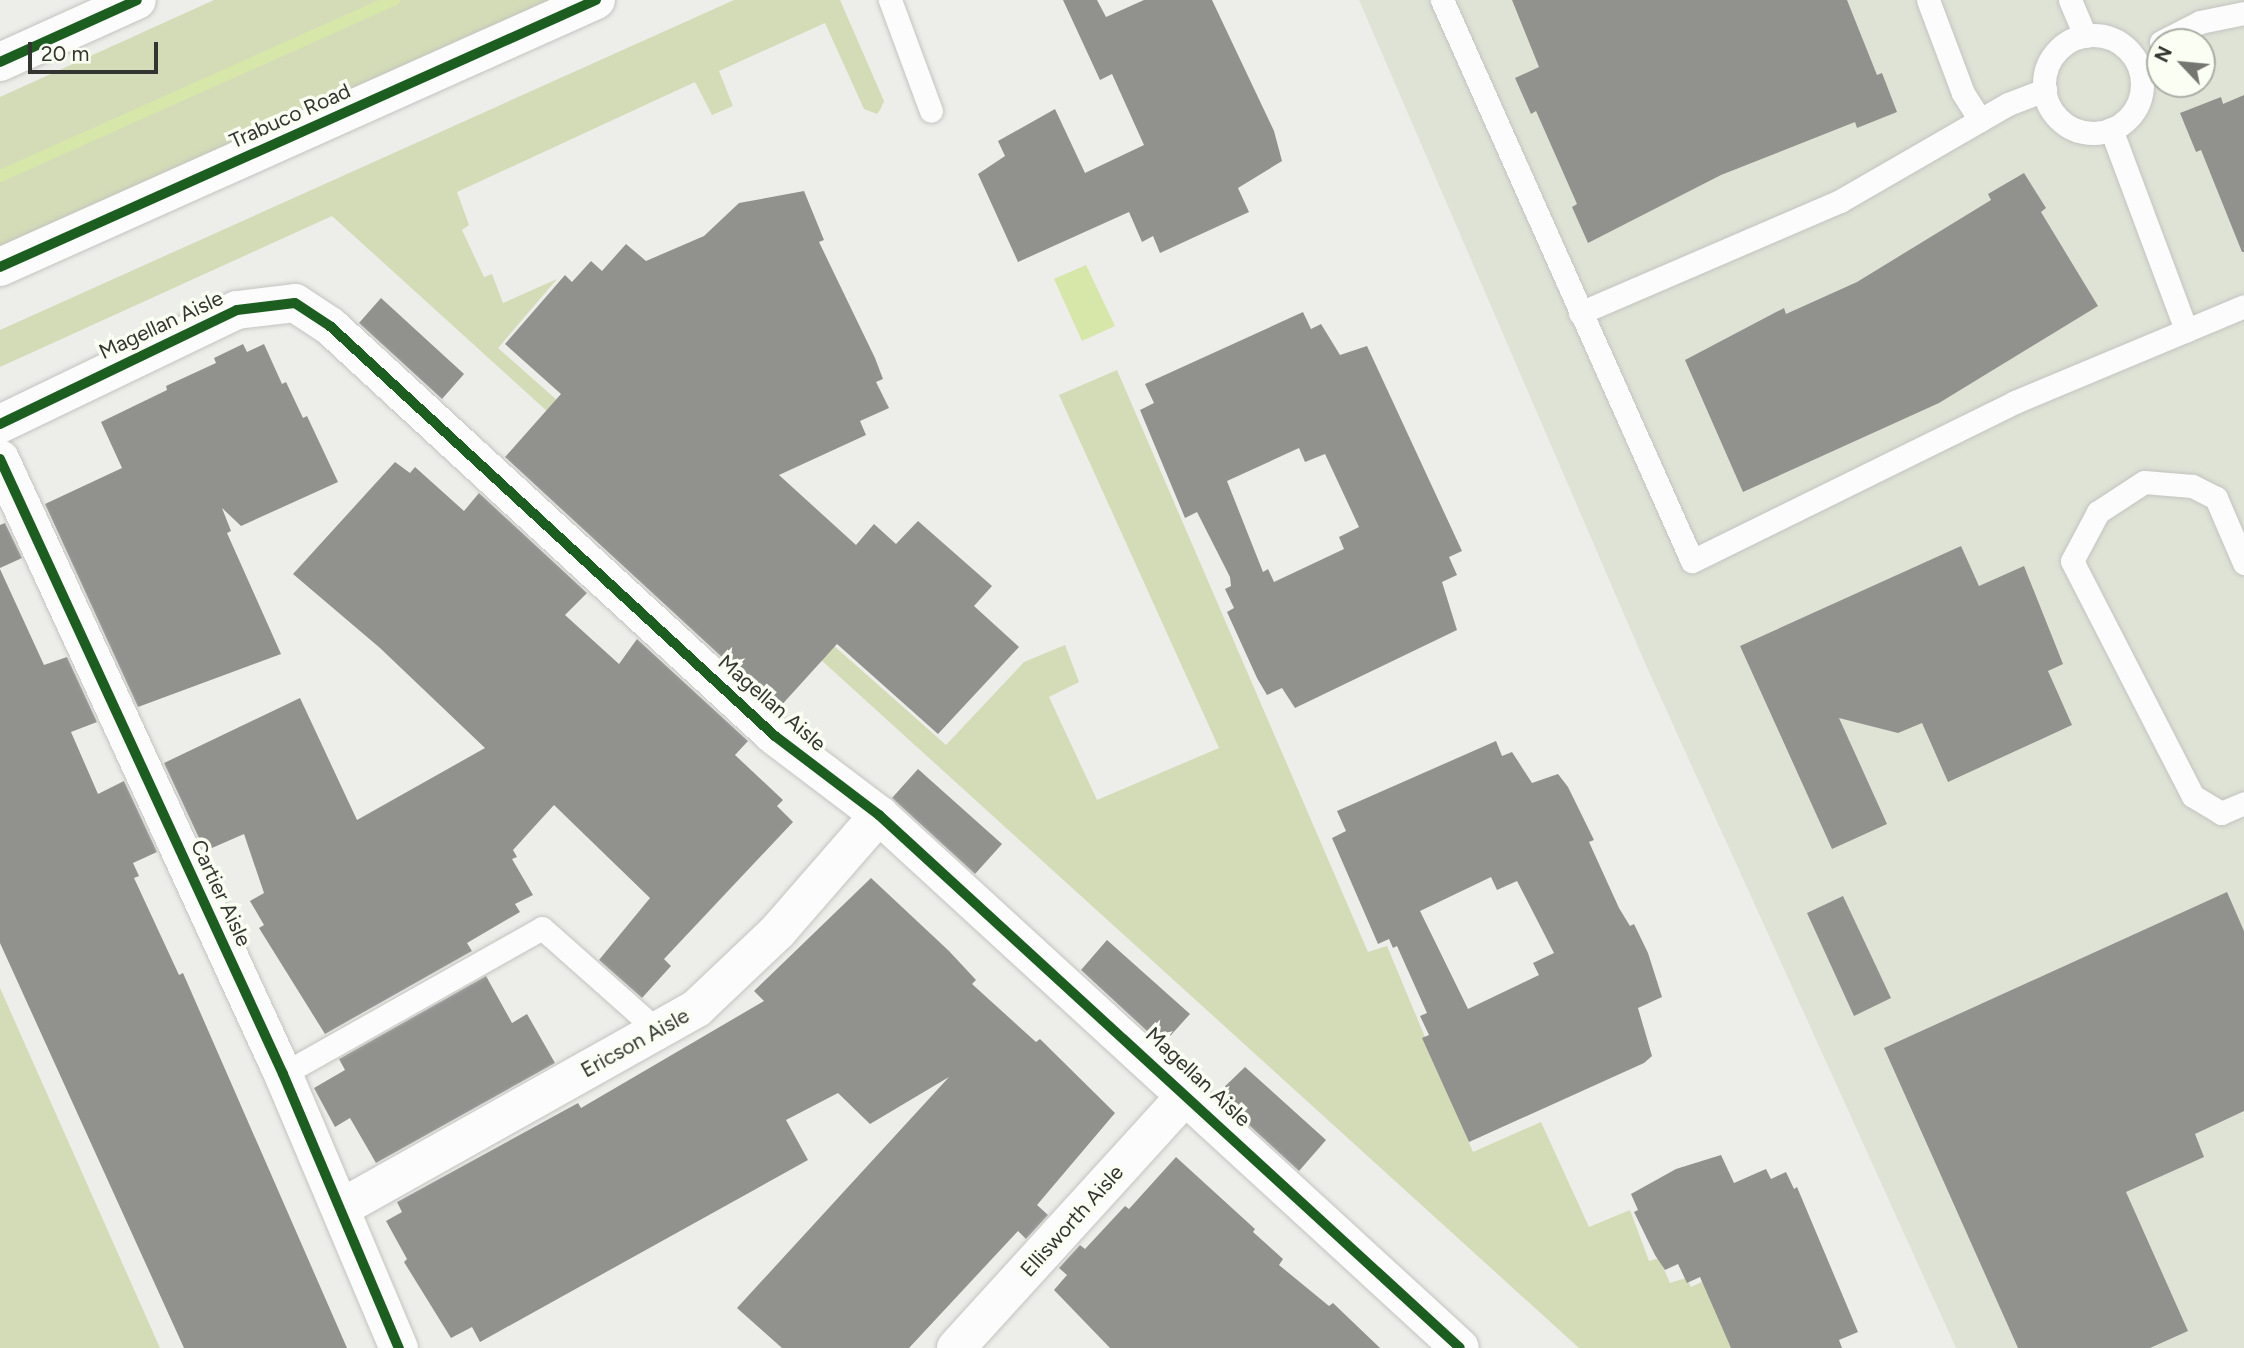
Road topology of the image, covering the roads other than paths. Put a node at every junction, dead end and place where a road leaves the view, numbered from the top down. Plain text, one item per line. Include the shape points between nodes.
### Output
1 (137, 0) edge
2 (596, 0) edge
3 (890, 0) edge
4 (1442, 0) edge
5 (1928, 0) edge
6 (2070, 0) edge
7 (2227, 10) edge
8 (2188, 28) edge
9 (2085, 36) junction
10 (2146, 49) edge
11 (2133, 56) junction
12 (0, 62) edge
13 (2045, 90) junction
14 (931, 111) dead end
15 (1980, 120) junction
16 (2111, 129) junction
17 (0, 267) edge
18 (2244, 306) edge
19 (1580, 313) junction
20 (2186, 330) junction
21 (0, 424) edge
22 (0, 459) edge
23 (2244, 564) edge
24 (2244, 803) edge
25 (879, 815) junction
26 (657, 1030) junction
27 (283, 1074) junction
28 (1188, 1093) junction
29 (341, 1208) junction
30 (399, 1348) edge
31 (956, 1348) edge
32 (1461, 1348) edge

1 - 12 street
2 - 17 street, Trabuco Road
3 - 14 lane
4 - 19 lane
5 - 15 lane via 1963,93
6 - 9 lane
7 - 8 lane
9 - 11 lane via 2109,38
9 - 13 lane via 2055,55
10 - 11 lane
11 - 16 lane via 2141,73 2141,97 2129,118
13 - 15 lane
13 - 16 lane via 2053,113 2072,129 2096,133
15 - 19 lane via 1840,201
16 - 20 lane
18 - 20 lane
19 - 20 lane via 1692,561 2015,402
21 - 25 street, Magellan Aisle via 237,310 295,303 330,326 775,736
22 - 27 street, Cartier Aisle
23 - 24 lane via 2216,498 2192,486 2144,482 2098,512 2072,561 2193,796 2221,813
25 - 26 street, Ericson Aisle via 768,940 697,1008
25 - 28 street, Magellan Aisle
26 - 27 lane via 542,928
26 - 29 street, Ericson Aisle
27 - 29 street, Cartier Aisle
28 - 31 street, Ellisworth Aisle
28 - 32 street, Magellan Aisle
29 - 30 street, Cartier Aisle

